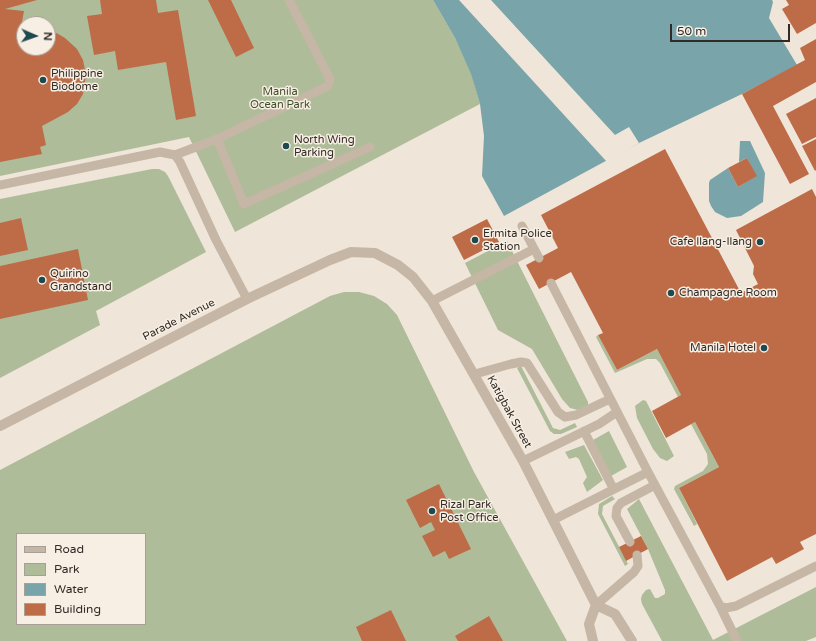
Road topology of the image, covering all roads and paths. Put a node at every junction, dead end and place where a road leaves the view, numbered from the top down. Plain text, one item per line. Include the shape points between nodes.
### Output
1 (289, 0) edge
2 (217, 140) junction
3 (370, 147) dead end
4 (175, 155) junction
5 (0, 185) edge
6 (522, 226) dead end
7 (534, 248) junction
8 (374, 252) joint
9 (539, 258) dead end
10 (551, 282) dead end
11 (247, 299) junction
12 (432, 301) junction
13 (475, 374) junction
14 (610, 399) junction
15 (617, 412) junction
16 (0, 426) edge
17 (584, 431) junction
18 (523, 461) junction
19 (648, 472) junction
20 (655, 485) junction
21 (613, 488) junction
22 (553, 520) junction
23 (630, 542) dead end
24 (637, 555) dead end
25 (816, 566) edge
26 (596, 605) junction
27 (720, 606) junction
28 (593, 641) edge
29 (632, 641) edge
30 (737, 641) edge

1 - 2 lane via 330,79 330,84
2 - 3 lane via 242,203 246,204
2 - 4 lane
4 - 5 lane via 160,152
4 - 11 lane
6 - 7 lane
7 - 9 lane
7 - 12 lane
8 - 11 street, Parade Avenue via 351,252
8 - 12 street, Katigbak Street via 398,265 413,277
10 - 14 lane
11 - 16 street, Parade Avenue
12 - 13 street, Katigbak Street
13 - 14 lane via 511,364 527,363 558,412 565,417 576,415
13 - 18 street, Katigbak Street
14 - 15 lane
15 - 17 lane
15 - 19 lane
17 - 18 lane
17 - 21 lane
18 - 22 street, Katigbak Street
19 - 20 lane
19 - 21 lane
20 - 23 lane via 621,503 617,508 616,516
20 - 27 lane
21 - 22 lane
22 - 26 street, Katigbak Street
24 - 26 lane via 638,566 634,572
25 - 27 lane via 736,606
26 - 28 street via 589,624
26 - 29 street via 615,614
27 - 30 lane

